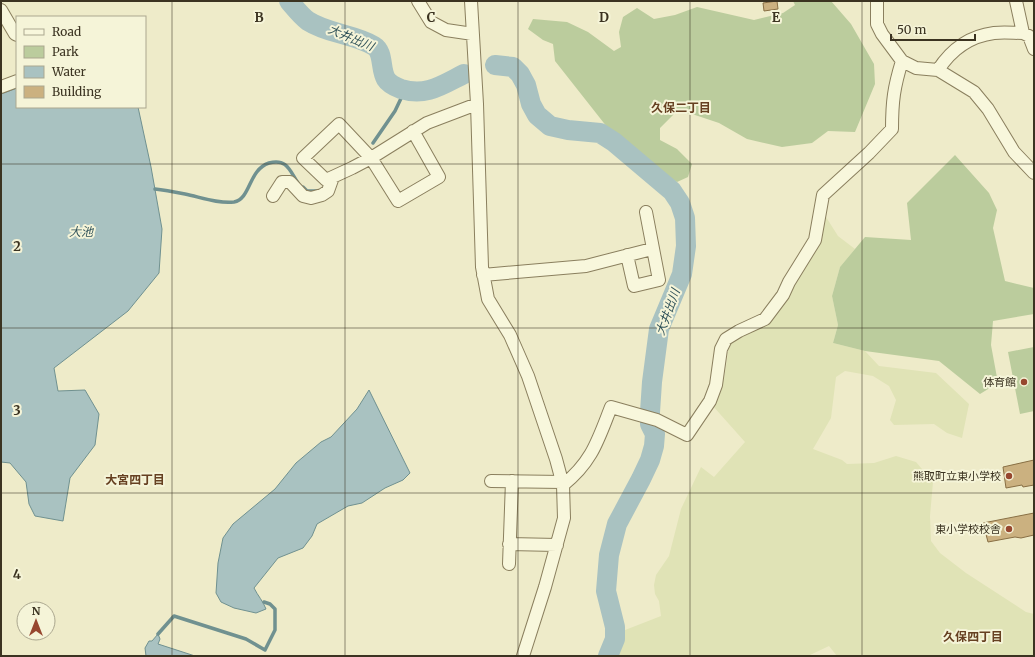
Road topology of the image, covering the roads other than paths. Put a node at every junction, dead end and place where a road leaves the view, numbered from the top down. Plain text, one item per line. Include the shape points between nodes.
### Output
1 (418, 1) edge
2 (471, 1) edge
3 (877, 1) edge
4 (1016, 1) edge
5 (1, 10) edge
6 (16, 34) edge
7 (473, 34) junction
8 (1029, 35) edge
9 (1034, 49) edge
10 (902, 60) junction
11 (938, 70) junction
12 (16, 81) edge
13 (1, 87) edge
14 (477, 104) junction
15 (413, 131) junction
16 (371, 158) junction
17 (1034, 173) edge
18 (332, 177) junction
19 (273, 196) dead end
20 (646, 212) dead end
21 (652, 249) junction
22 (627, 255) junction
23 (483, 275) junction
24 (491, 481) dead end
25 (512, 481) junction
26 (563, 483) junction
27 (509, 544) junction
28 (557, 545) junction
29 (509, 564) dead end
30 (523, 656) edge

1 - 7 street via 431,22 446,30
2 - 7 street
3 - 10 street via 877,24
4 - 8 street
5 - 6 street
7 - 14 street
8 - 9 street
8 - 11 street via 994,33 967,42 956,48
10 - 11 street via 916,68
10 - 26 street via 892,104 892,129 823,195 815,240 783,295 765,319 726,339 721,349 716,385 710,401 687,435 657,420 611,407 597,443 586,462 576,475
11 - 17 street via 974,92 988,109 1014,152
12 - 13 street
14 - 15 street
14 - 23 street
15 - 16 street
15 - 16 street via 439,177 398,201
16 - 18 street
16 - 18 street via 339,124 303,158 326,180
18 - 19 street via 328,191 322,195 311,198 303,196 290,182 282,182
20 - 21 street
21 - 22 street
21 - 22 street via 659,280 634,286
22 - 23 street via 586,266
23 - 26 street via 488,299 510,334 528,376
24 - 25 street
25 - 26 street
25 - 27 street
26 - 28 street via 564,518
27 - 28 street
27 - 29 street
28 - 30 street

